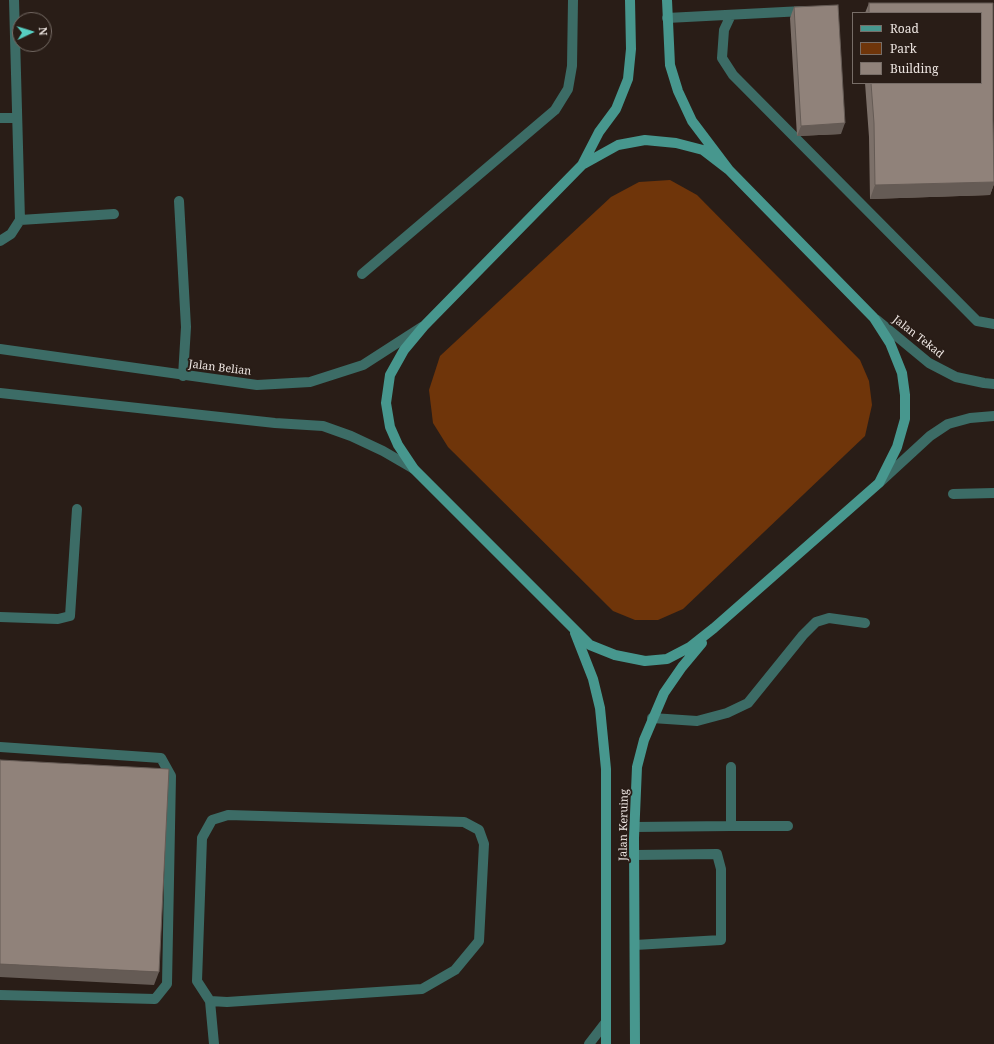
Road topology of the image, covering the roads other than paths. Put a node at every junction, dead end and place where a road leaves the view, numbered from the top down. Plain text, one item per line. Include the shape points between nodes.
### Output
1 (14, 0) edge
2 (573, 0) edge
3 (630, 0) edge
4 (667, 0) edge
5 (803, 11) edge
6 (731, 15) junction
7 (667, 18) junction
8 (0, 118) edge
9 (17, 118) junction
10 (582, 165) junction
11 (729, 170) junction
12 (179, 201) dead end
13 (114, 214) dead end
14 (20, 220) junction
15 (0, 241) edge
16 (362, 274) dead end
17 (874, 318) junction
18 (994, 324) edge
19 (424, 326) junction
20 (0, 349) edge
21 (183, 376) junction
22 (994, 384) edge
23 (0, 393) edge
24 (994, 416) edge
25 (414, 469) junction
26 (879, 483) junction
27 (994, 493) edge
28 (953, 494) dead end
29 (77, 509) dead end
30 (0, 617) edge
31 (865, 623) dead end
32 (573, 627) junction
33 (714, 628) junction
34 (652, 718) junction
35 (0, 747) edge
36 (731, 767) dead end
37 (731, 826) junction
38 (788, 826) dead end
39 (635, 827) junction
40 (635, 855) junction
41 (635, 945) junction
42 (0, 995) edge
43 (210, 1001) junction
44 (606, 1022) junction
45 (214, 1044) edge
46 (589, 1044) edge
47 (606, 1044) edge
48 (636, 1044) edge

1 - 9 street
2 - 16 street via 572,66 568,89 555,110
3 - 10 main road via 631,49 628,79 616,109 599,132
4 - 7 main road
5 - 6 street
6 - 7 street
6 - 18 street via 724,30 722,58 733,75 977,321
7 - 11 main road via 670,65 678,91 692,121
8 - 9 street
9 - 14 street
10 - 11 main road via 618,145 645,140 676,143 703,150
10 - 19 main road
11 - 17 main road
12 - 21 street via 186,327
13 - 14 street
14 - 15 street via 11,234
17 - 22 street, Jalan Tekad via 918,354 956,378
17 - 26 main road via 890,343 902,373 905,394 905,419 897,447
19 - 21 street, Jalan Belian via 363,365 310,382 257,385
19 - 25 main road via 404,350 390,375 386,403 390,427
20 - 21 street, Jalan Belian
23 - 25 street via 323,426 383,451
24 - 26 street via 970,418 948,424 930,436
25 - 32 main road
26 - 33 main road
27 - 28 street
29 - 30 street via 70,616 58,619
31 - 34 street via 830,618 816,622 748,703 727,713 696,721
32 - 33 main road via 590,645 615,655 644,661 667,659 690,647
32 - 44 main road, Jalan Keruing via 593,679 604,738 607,826
33 - 34 main road, Jalan Keruing via 664,693
34 - 39 main road, Jalan Keruing via 638,767
35 - 42 street via 161,758 171,776 167,984 155,999
36 - 37 street
37 - 38 street
37 - 39 street
39 - 40 main road, Jalan Keruing
40 - 41 main road, Jalan Keruing
40 - 41 street via 717,854 721,869 720,940
41 - 48 main road, Jalan Keruing
43 - 43 street via 422,989 455,970 479,941 484,844 479,830 464,822 228,815 212,820 202,838 197,981
43 - 45 street
44 - 46 street
44 - 47 main road, Jalan Keruing

